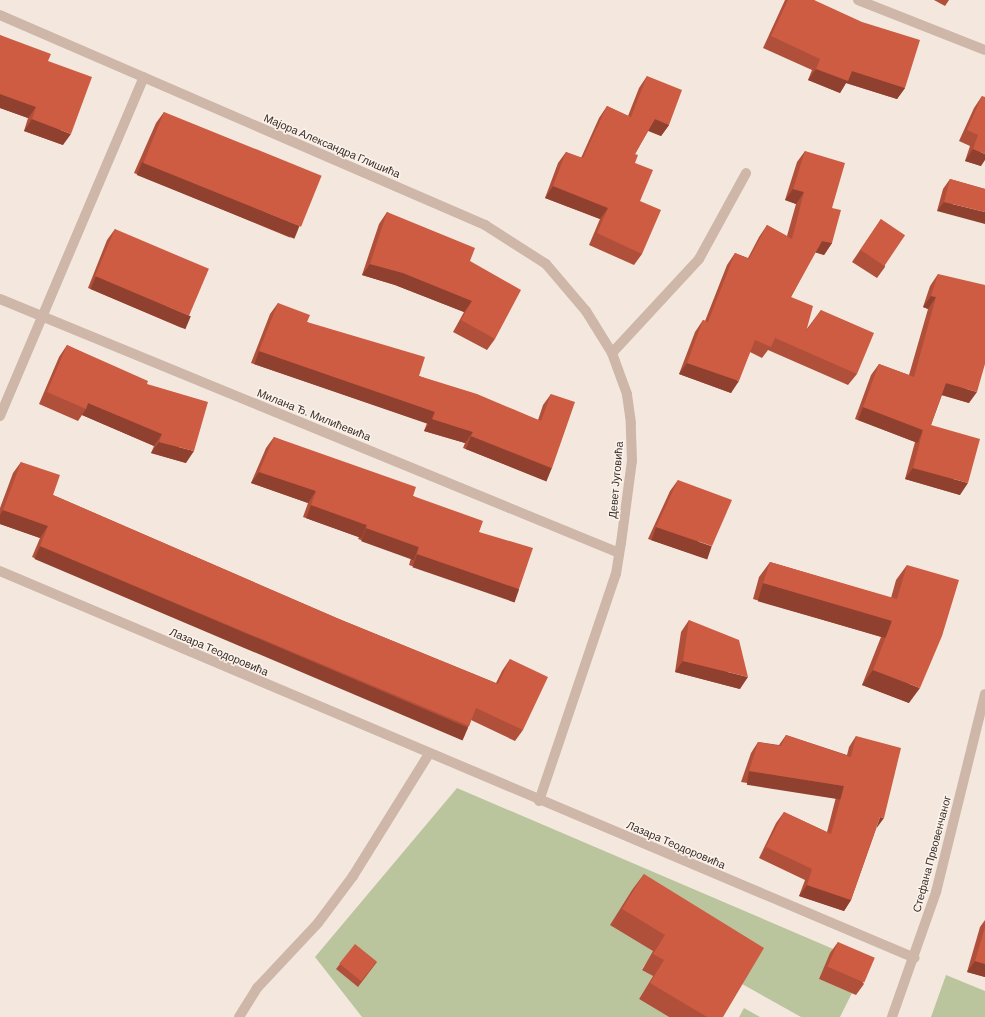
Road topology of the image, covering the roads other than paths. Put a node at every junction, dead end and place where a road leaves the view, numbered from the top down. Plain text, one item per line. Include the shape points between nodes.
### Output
1 (858, 0) edge
2 (0, 15) edge
3 (985, 50) edge
4 (144, 78) junction
5 (746, 173) dead end
6 (0, 299) edge
7 (42, 317) junction
8 (612, 353) junction
9 (0, 416) edge
10 (620, 553) junction
11 (0, 571) edge
12 (985, 694) edge
13 (429, 754) junction
14 (539, 801) junction
15 (915, 958) junction
16 (239, 1017) edge
17 (892, 1017) edge

1 - 3 street
2 - 4 street, Мајора Александра Глишића
4 - 7 street
4 - 8 street, Мајора Александра Глишића via 485,225 524,248 566,285
5 - 8 street via 699,259
6 - 7 street, Милана Ђ. Милићевића
7 - 9 street
7 - 10 street, Милана Ђ. Милићевића
8 - 10 street, Девет Југовића via 627,394 631,423 632,461
10 - 14 street, Девет Југовића via 616,574
11 - 13 street, Лазара Теодоровића
12 - 15 street, Стефана Првовенчаног via 936,892
13 - 14 street, Лазара Теодоровића
13 - 16 street via 353,876 318,924 257,988
14 - 15 street, Лазара Теодоровића
15 - 17 street, Стефана Првовенчаног

